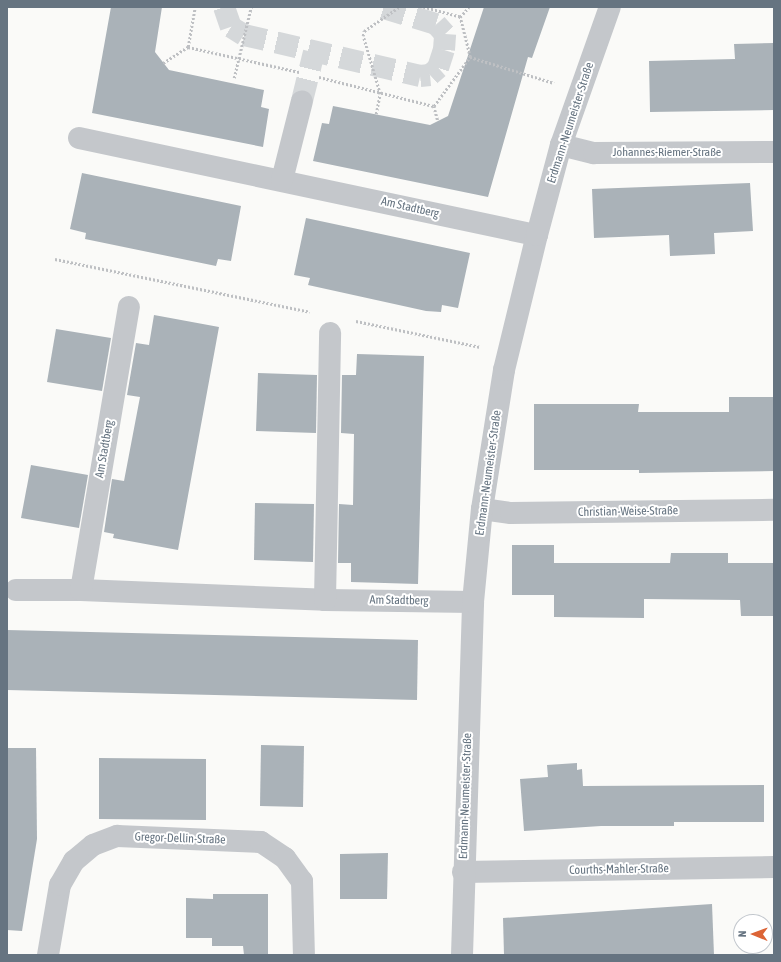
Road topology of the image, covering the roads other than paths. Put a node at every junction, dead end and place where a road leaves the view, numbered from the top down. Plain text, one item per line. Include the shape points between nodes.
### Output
1 (610, 7) edge
2 (302, 101) tunnel mouth
3 (79, 138) dead end
4 (561, 145) junction
5 (774, 152) edge
6 (282, 180) junction
7 (537, 235) junction
8 (129, 308) dead end
9 (330, 333) dead end
10 (482, 509) junction
11 (774, 510) edge
12 (16, 590) dead end
13 (81, 590) junction
14 (324, 600) junction
15 (473, 602) junction
16 (774, 867) edge
17 (463, 872) junction
18 (48, 955) edge
19 (304, 955) edge
20 (462, 955) edge

1 - 4 street, Erdmann-Neumeister-Straße
2 - 6 street
3 - 6 street, Am Stadtberg
4 - 5 street, Johannes-Riemer-Straße via 594,153
4 - 7 street, Erdmann-Neumeister-Straße
6 - 7 street, Am Stadtberg
7 - 10 street, Erdmann-Neumeister-Straße via 504,370
8 - 13 street, Am Stadtberg
9 - 14 street
10 - 11 street, Christian-Weise-Straße via 511,513
10 - 15 street, Erdmann-Neumeister-Straße
12 - 13 street, Am Stadtberg
13 - 14 street, Am Stadtberg
14 - 15 street, Am Stadtberg
15 - 17 street, Erdmann-Neumeister-Straße
16 - 17 street, Courths-Mahler-Straße
17 - 20 street, Erdmann-Neumeister-Straße
18 - 19 street, Gregor-Dellin-Straße via 60,885 74,861 93,845 117,836 261,842 285,858 302,881

